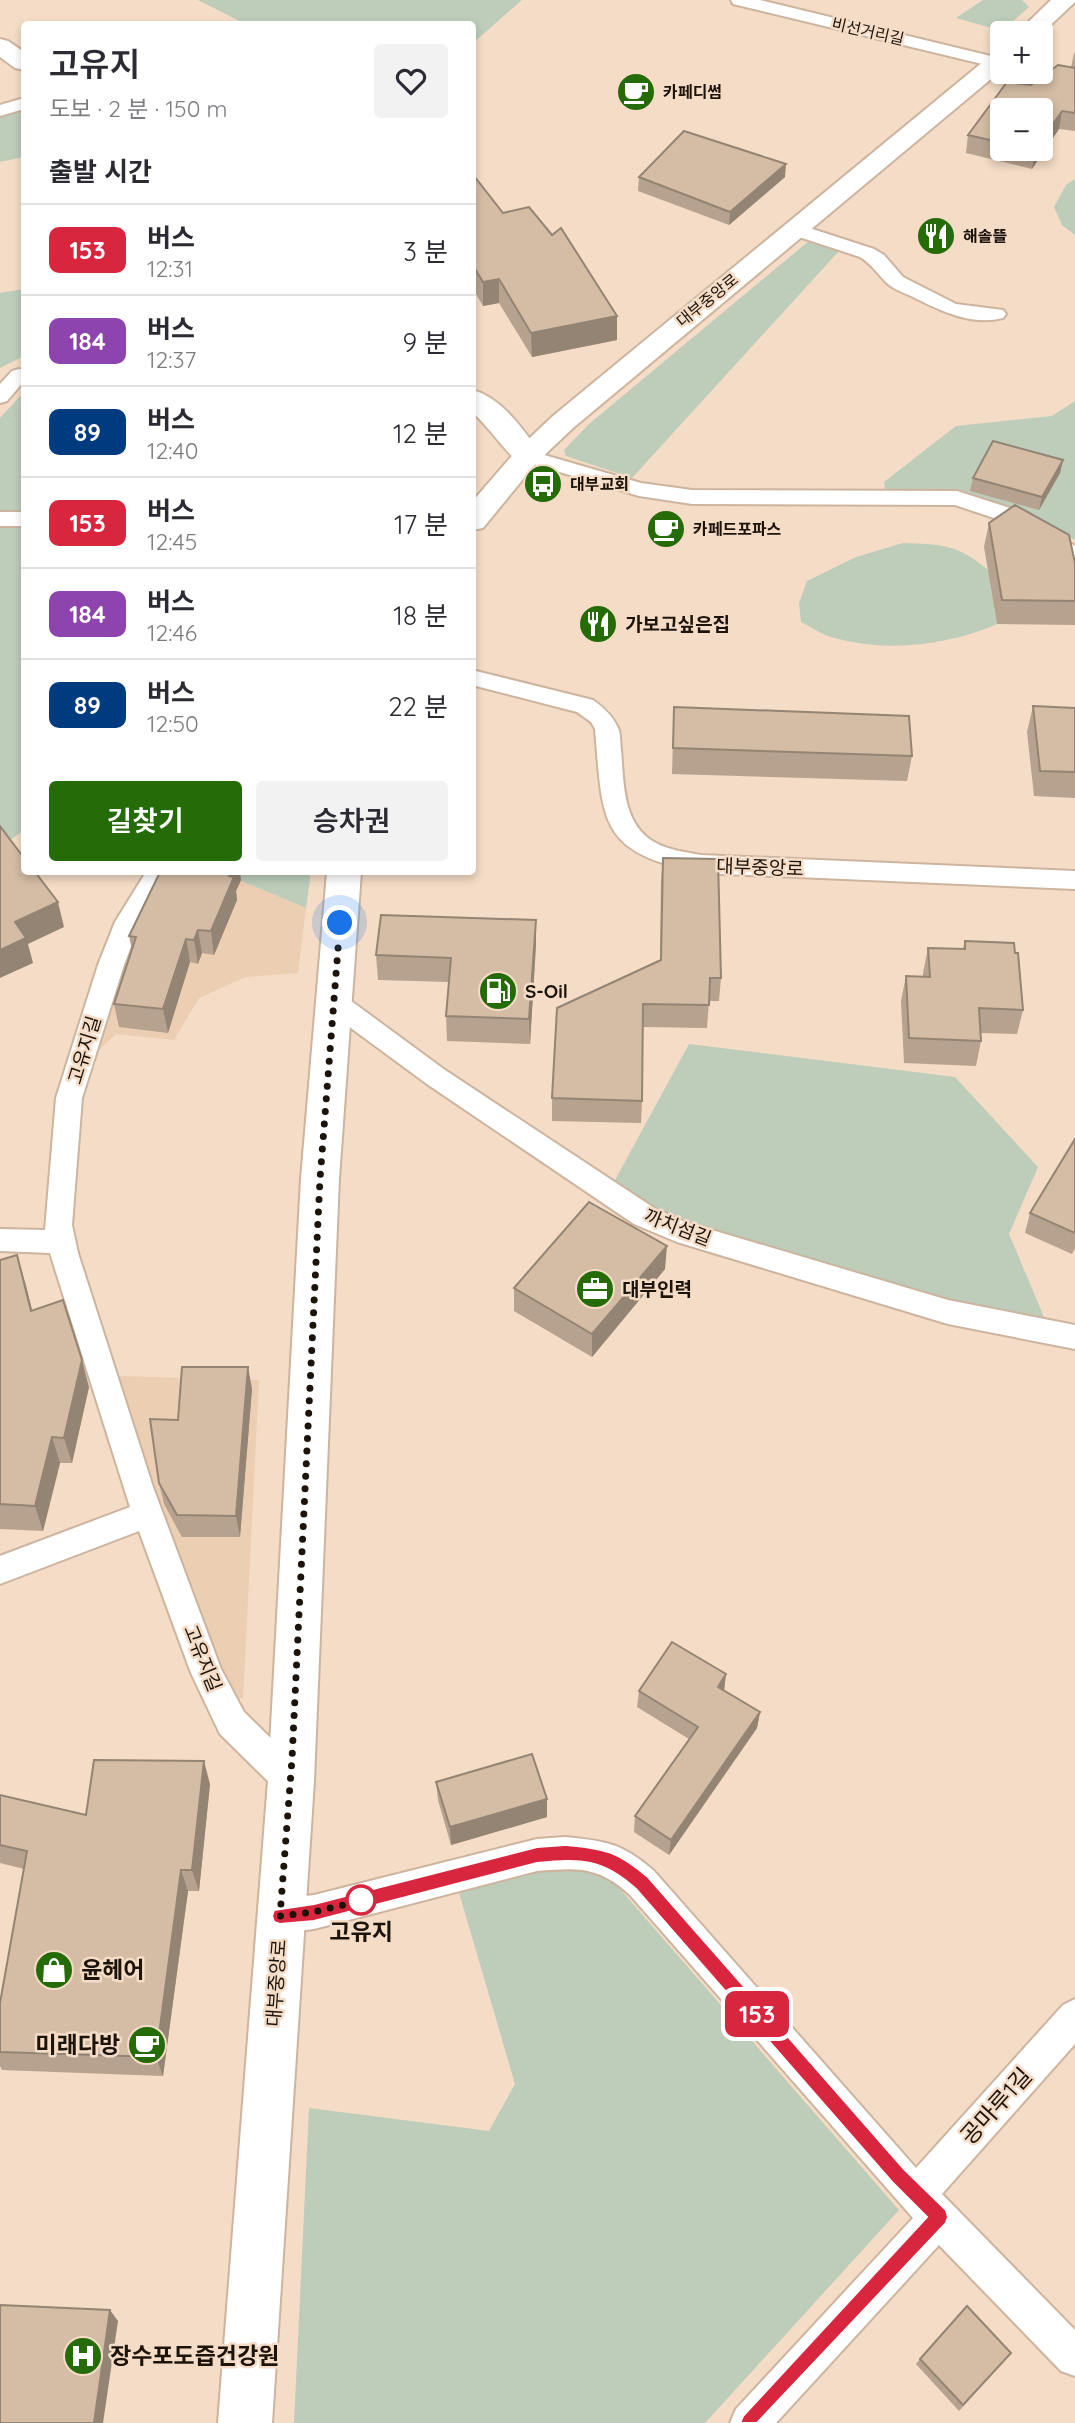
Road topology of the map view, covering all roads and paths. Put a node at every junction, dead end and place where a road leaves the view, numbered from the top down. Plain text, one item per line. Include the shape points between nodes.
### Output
1 (739, 0) edge
2 (1065, 0) edge
3 (1042, 21) edge
4 (0, 46) edge
5 (990, 58) edge
6 (21, 61) edge
7 (990, 70) edge
8 (1053, 75) edge
9 (1075, 80) edge
10 (21, 104) edge
11 (0, 111) edge
12 (794, 229) junction
13 (996, 314) dead end
14 (21, 374) edge
15 (21, 374) edge
16 (0, 384) edge
17 (0, 397) edge
18 (476, 400) edge
19 (527, 456) junction
20 (476, 516) edge
21 (0, 519) edge
22 (21, 519) edge
23 (1075, 555) edge
24 (476, 678) edge
25 (156, 875) edge
26 (344, 875) edge
27 (1075, 880) edge
28 (334, 1002) junction
29 (0, 1240) edge
30 (62, 1242) junction
31 (1075, 1336) edge
32 (148, 1514) junction
33 (0, 1570) edge
34 (290, 1781) junction
35 (280, 1916) junction
36 (1075, 2017) edge
37 (928, 2206) junction
38 (1075, 2357) edge
39 (245, 2423) edge
40 (750, 2423) edge

1 - 5 lane, 비선거리길
2 - 3 street
4 - 6 street
7 - 12 street, 대부중앙로
8 - 9 lane
10 - 11 lane
12 - 13 lane via 867,253 897,281 949,308
12 - 19 street, 대부중앙로
14 - 16 lane
15 - 17 lane
18 - 19 street
19 - 20 street, 대부중앙로
19 - 23 lane via 639,489 692,497 957,498 1005,514
21 - 22 lane
24 - 27 lane, 대부중앙로 via 585,706 599,716 607,729 617,818 627,836 645,850 672,860
25 - 30 lane, 고유지길 via 128,922 111,965 69,1098 59,1216
26 - 28 street, 대부중앙로
28 - 31 lane, 까치섬길 via 446,1085 644,1216 677,1231 948,1312
28 - 34 street, 대부중앙로 via 320,1179
29 - 30 lane
30 - 32 lane, 고유지길
32 - 33 lane
32 - 34 lane, 고유지길 via 207,1673 232,1723
34 - 35 street, 대부중앙로
35 - 37 lane via 314,1912 537,1855 605,1857 642,1883
35 - 39 street, 대부중앙로
36 - 37 lane, 공마루1길
37 - 38 lane
37 - 40 lane, 공마루1길

